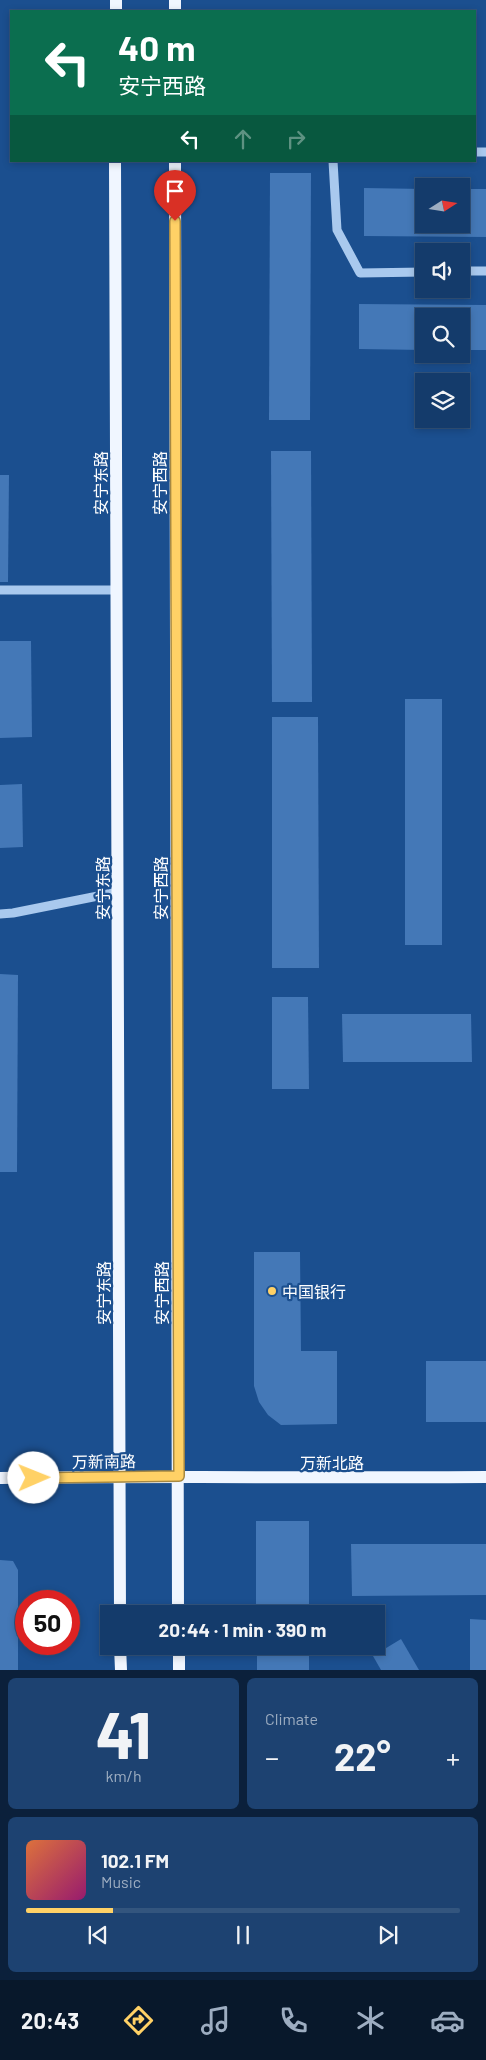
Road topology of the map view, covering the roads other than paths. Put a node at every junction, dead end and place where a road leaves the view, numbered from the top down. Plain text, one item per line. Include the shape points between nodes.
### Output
1 (115, 162) edge
2 (175, 162) edge
3 (333, 162) edge
4 (486, 271) edge
5 (415, 272) edge
6 (470, 272) edge
7 (0, 590) edge
8 (117, 590) junction
9 (118, 892) junction
10 (0, 914) edge
11 (179, 1476) junction
12 (120, 1477) junction
13 (486, 1477) edge
14 (0, 1478) edge
15 (120, 1605) edge
16 (178, 1605) edge
17 (120, 1655) edge
18 (179, 1655) edge
19 (120, 1670) edge
20 (179, 1670) edge

1 - 8 main road, 安宁东路
2 - 11 main road, 安宁西路
3 - 5 street via 337,230 360,273
4 - 6 street
7 - 8 street
8 - 9 main road, 安宁东路
9 - 10 street
9 - 12 main road, 安宁东路
11 - 12 main road, 万新南路
11 - 13 main road, 万新北路
11 - 16 main road, 安宁西路
12 - 14 main road, 万新南路
12 - 15 main road, 安宁东路
17 - 19 main road
18 - 20 main road

